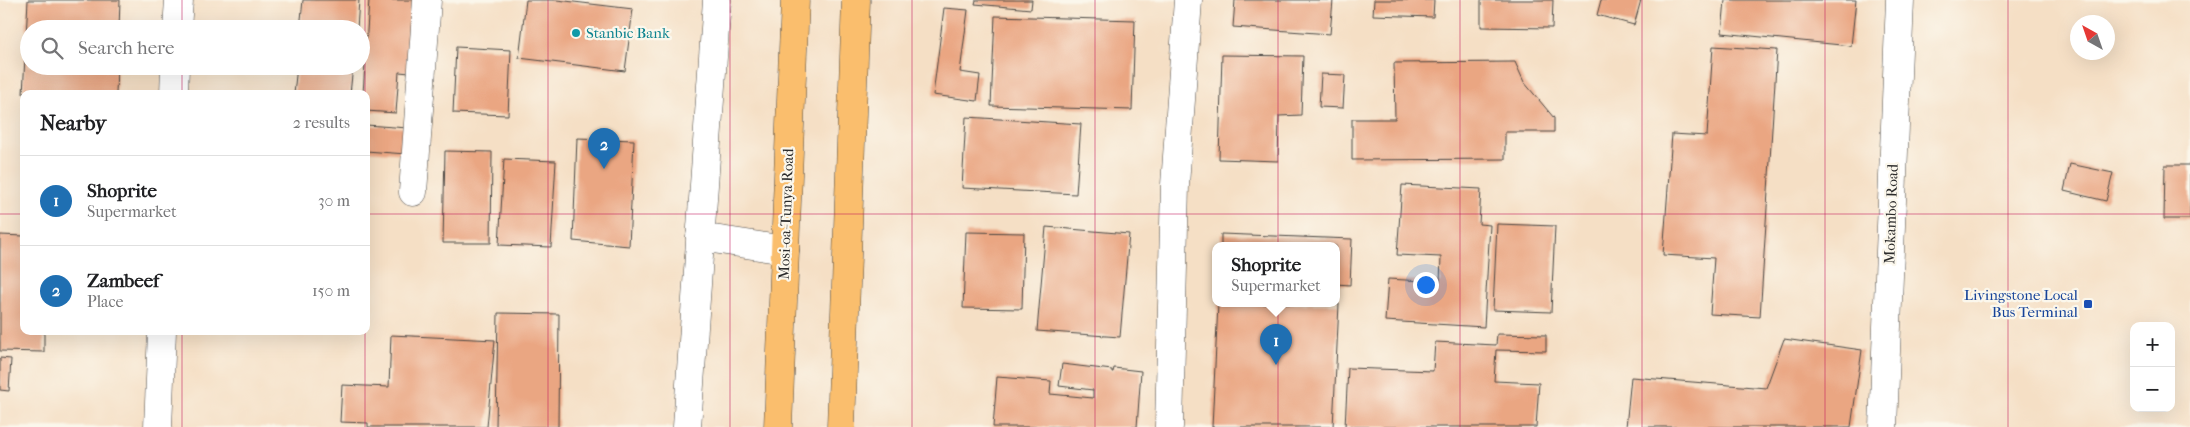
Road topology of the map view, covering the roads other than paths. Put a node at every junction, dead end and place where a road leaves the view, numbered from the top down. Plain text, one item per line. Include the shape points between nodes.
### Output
1 (179, 0) edge
2 (427, 0) edge
3 (717, 0) edge
4 (795, 0) edge
5 (856, 0) edge
6 (1188, 0) edge
7 (1900, 0) edge
8 (178, 20) edge
9 (175, 75) edge
10 (174, 90) edge
11 (413, 192) dead end
12 (700, 237) junction
13 (785, 250) junction
14 (162, 335) edge
15 (158, 427) edge
16 (687, 427) edge
17 (778, 427) edge
18 (841, 427) edge
19 (1169, 427) edge
20 (1883, 427) edge

1 - 8 street
2 - 11 street
3 - 12 street
4 - 13 highway, Mosi-oa-Tunya Road
5 - 18 highway
6 - 19 street via 1176,185
7 - 20 street, Mokambo Road
9 - 10 street
12 - 13 street
12 - 16 street
13 - 17 highway, Mosi-oa-Tunya Road
14 - 15 street

